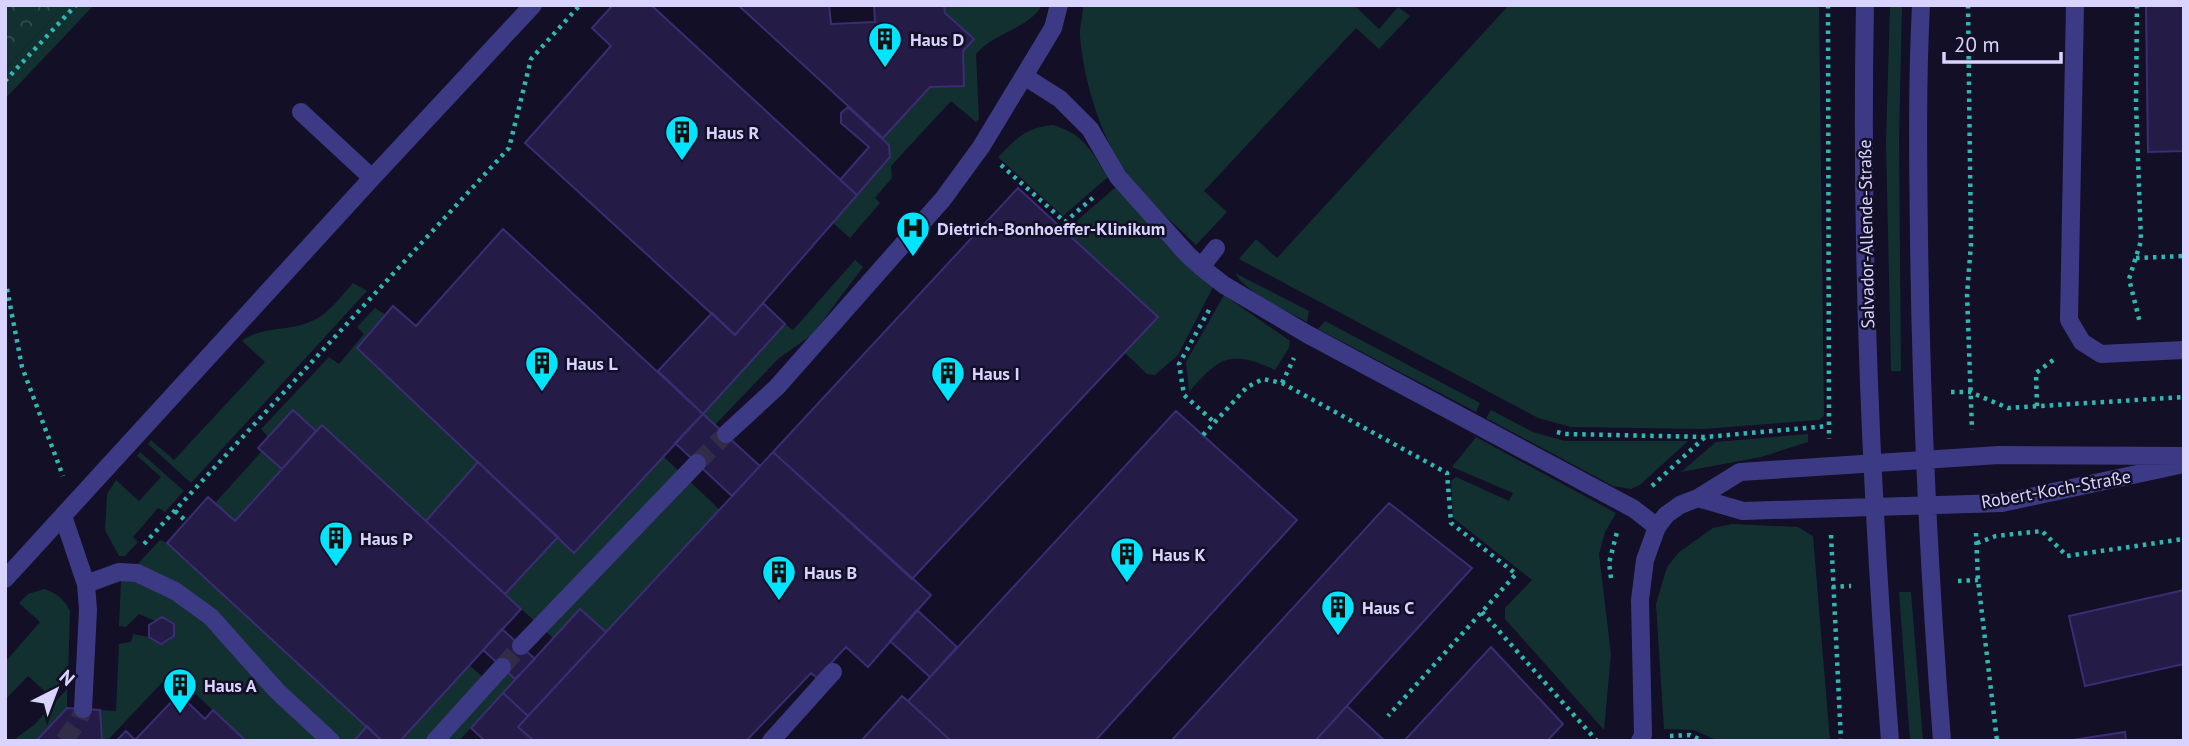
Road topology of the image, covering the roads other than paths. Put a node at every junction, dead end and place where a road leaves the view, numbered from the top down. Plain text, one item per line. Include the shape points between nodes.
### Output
1 (533, 5) edge
2 (1059, 5) edge
3 (1865, 5) edge
4 (1920, 5) edge
5 (2075, 5) edge
6 (1024, 76) junction
7 (301, 112) dead end
8 (372, 178) junction
9 (1216, 248) dead end
10 (1201, 267) junction
11 (2184, 350) edge
12 (726, 434) tunnel mouth
13 (2184, 456) edge
14 (1925, 459) junction
15 (696, 463) tunnel mouth
16 (1873, 463) junction
17 (2184, 464) edge
18 (1698, 498) junction
19 (1927, 506) junction
20 (1875, 507) junction
21 (63, 516) junction
22 (1657, 527) junction
23 (5, 579) edge
24 (86, 583) junction
25 (521, 646) tunnel mouth
26 (502, 667) tunnel mouth
27 (833, 671) dead end
28 (83, 709) tunnel mouth
29 (438, 740) edge
30 (331, 741) edge
31 (771, 741) edge
32 (1640, 741) edge
33 (1890, 741) edge
34 (1942, 741) edge

1 - 8 street
2 - 6 street via 1053,29
3 - 16 street, Salvador-Allende-Straße
4 - 14 street via 1919,235
5 - 11 street via 2069,320 2082,342 2101,354
6 - 10 street via 1060,99 1090,129 1118,177
6 - 12 street via 943,199 778,387
7 - 8 street
8 - 21 street
9 - 10 street
10 - 22 street via 1307,334 1634,509
13 - 14 street, Robert-Koch-Straße
14 - 16 street
14 - 19 street
15 - 25 street
16 - 18 street via 1740,472
16 - 20 street, Salvador-Allende-Straße
17 - 19 street, Robert-Koch-Straße via 2002,503
18 - 20 street via 1743,511
18 - 22 street via 1673,510
19 - 20 street
19 - 34 street
20 - 33 street, Salvador-Allende-Straße
21 - 23 street
21 - 24 street
22 - 32 street via 1645,560 1640,600
24 - 28 street
24 - 30 street via 119,572 138,573 175,591 211,617 277,691
26 - 29 street
27 - 31 street

